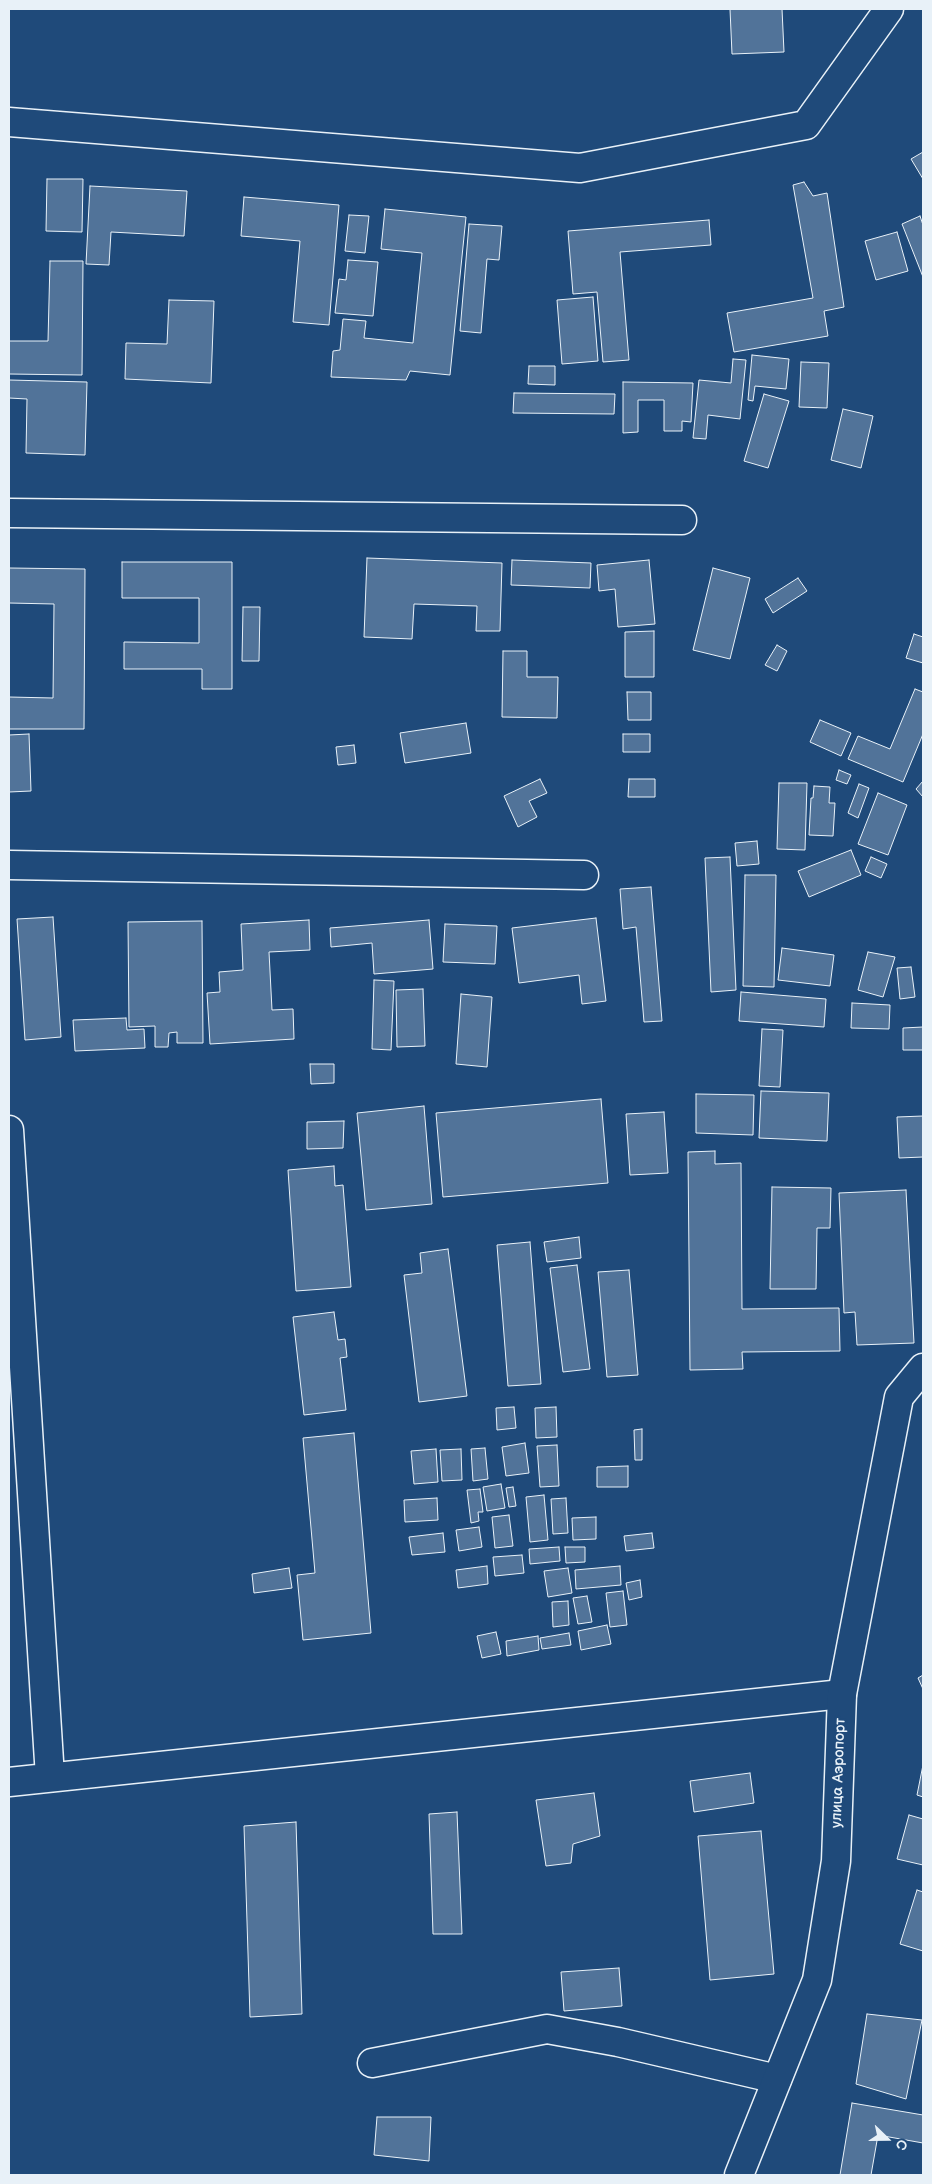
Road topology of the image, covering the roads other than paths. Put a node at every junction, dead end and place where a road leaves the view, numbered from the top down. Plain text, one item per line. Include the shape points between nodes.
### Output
1 (889, 9) edge
2 (9, 122) edge
3 (9, 513) edge
4 (682, 520) dead end
5 (9, 865) edge
6 (584, 875) dead end
7 (9, 1130) edge
8 (923, 1368) edge
9 (842, 1694) junction
10 (50, 1777) junction
11 (9, 1782) edge
12 (372, 2064) dead end
13 (778, 2079) junction
14 (740, 2175) edge

1 - 2 street via 806,125 580,168
3 - 4 street
5 - 6 street
7 - 10 street
8 - 9 street, улица Аэропорт via 899,1397
9 - 10 street
9 - 13 street, улица Аэропорт via 836,1861 817,1980
10 - 11 street
12 - 13 street via 548,2029
13 - 14 street, улица Аэропорт

